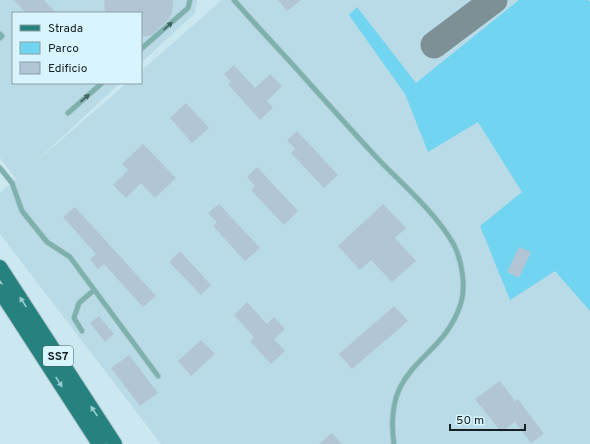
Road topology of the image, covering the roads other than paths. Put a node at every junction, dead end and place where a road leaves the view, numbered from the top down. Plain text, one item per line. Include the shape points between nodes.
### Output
1 (190, 0) edge
2 (234, 0) edge
3 (0, 34) edge
4 (0, 38) edge
5 (142, 48) edge
6 (101, 84) edge
7 (68, 113) dead end
8 (0, 168) edge
9 (0, 267) edge
10 (94, 290) junction
11 (0, 291) edge
12 (82, 331) dead end
13 (158, 376) dead end
14 (99, 444) edge
15 (115, 444) edge
16 (394, 444) edge

5 -> 1 lane via 188,8
2 - 16 lane via 437,221 454,245 459,258 463,286 462,302 446,333 411,369 399,388 394,403
3 - 4 lane
7 -> 6 lane
8 - 10 lane via 12,183 22,211 47,242 70,257
15 -> 9 main road, SS7
10 - 12 lane via 79,303 74,318
10 - 13 lane
11 -> 14 main road, SS7

